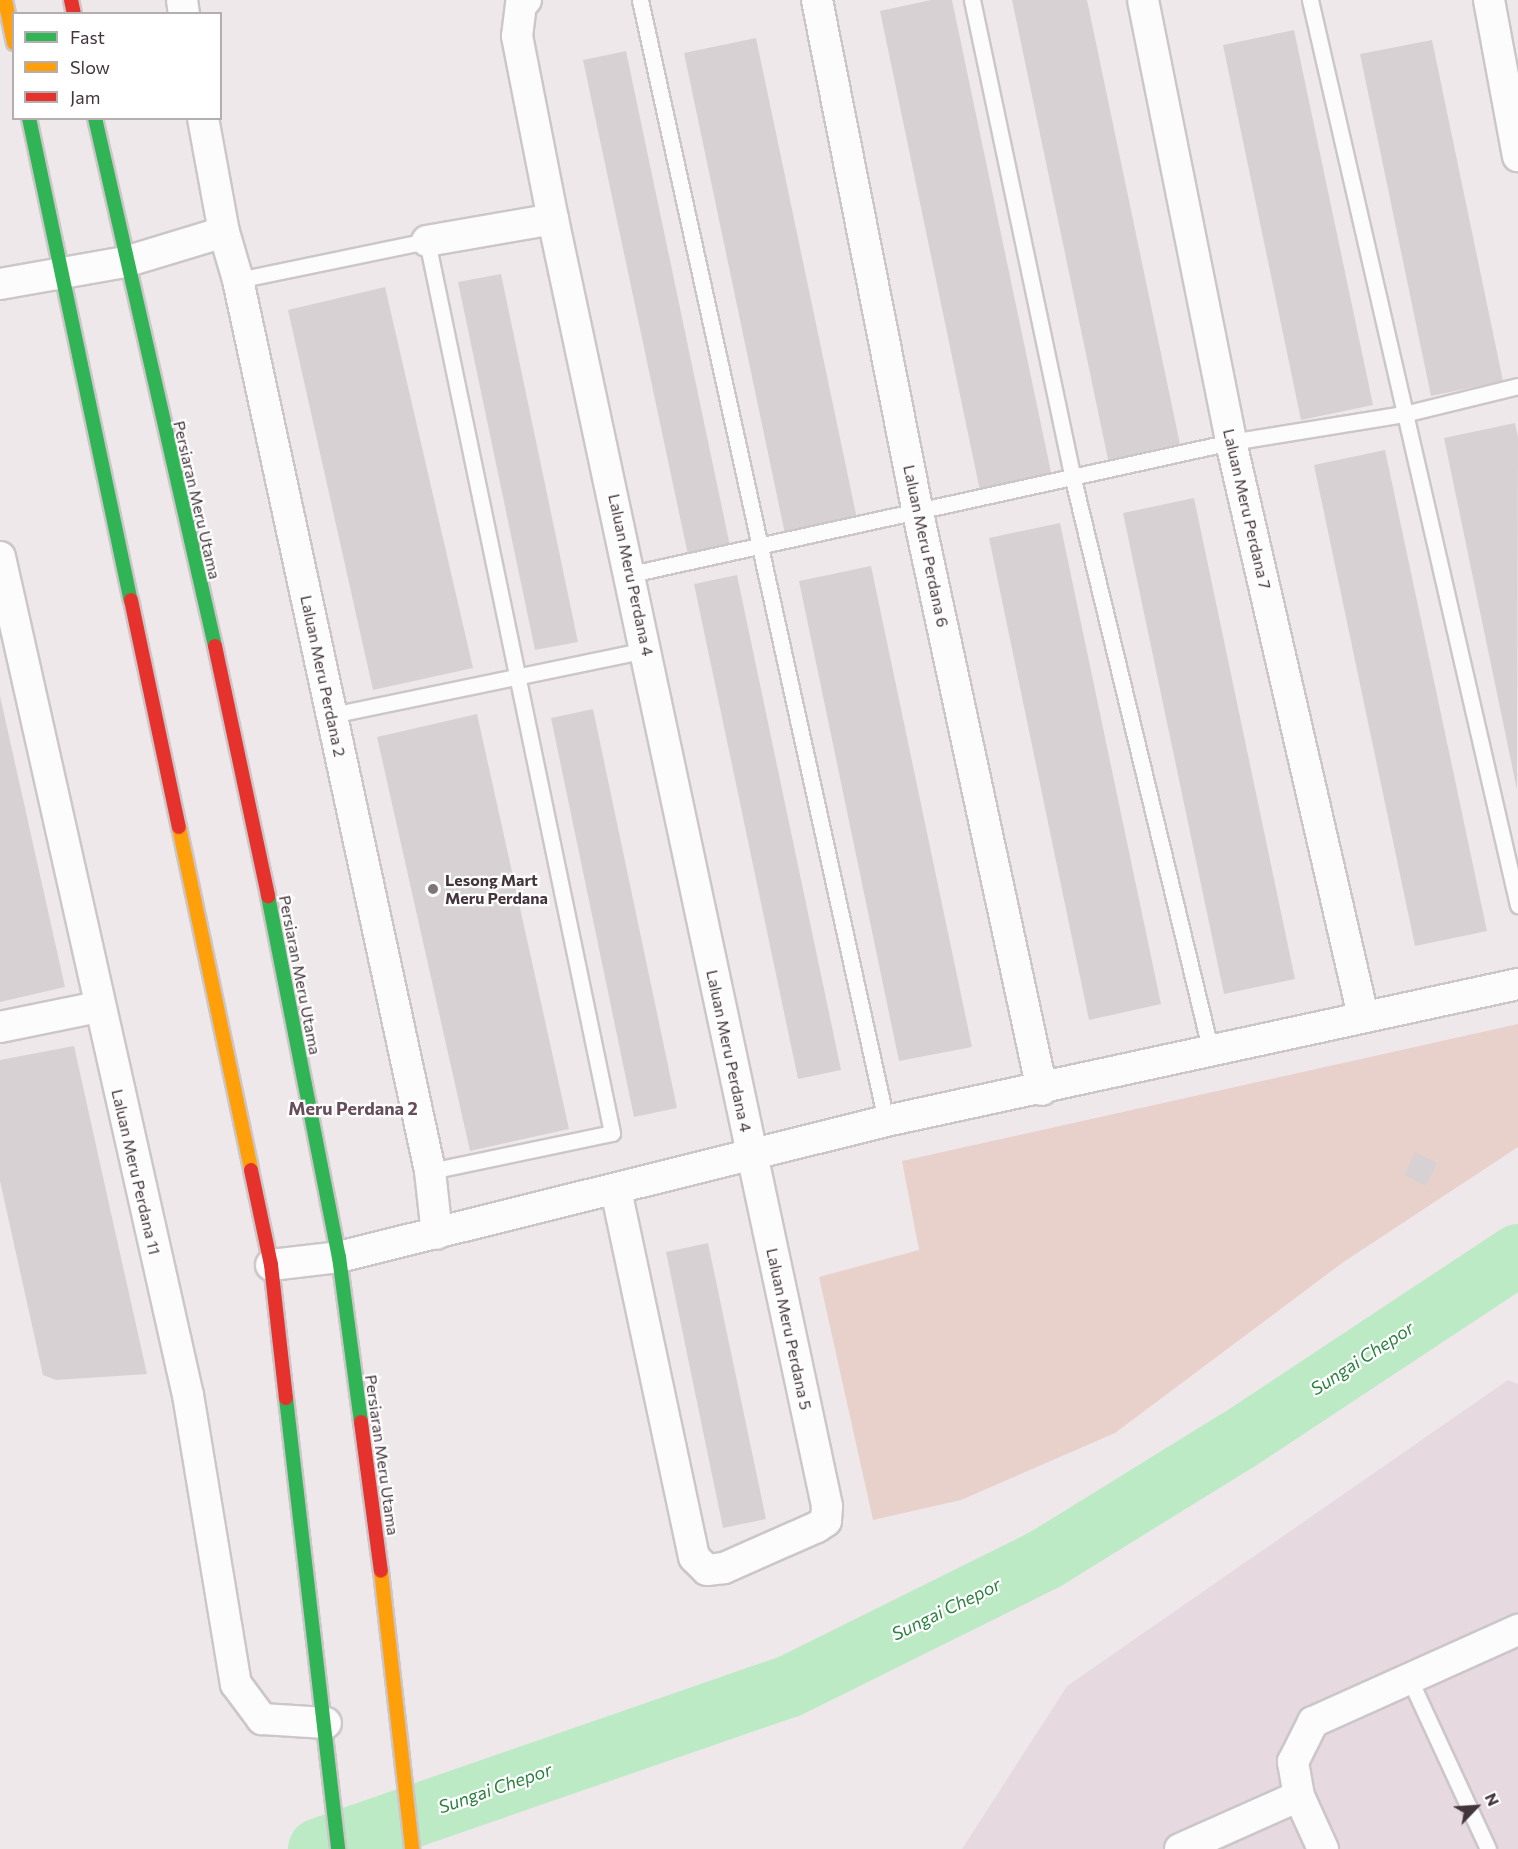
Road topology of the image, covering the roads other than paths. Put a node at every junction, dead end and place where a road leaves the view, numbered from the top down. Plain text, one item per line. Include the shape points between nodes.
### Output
1 (5, 0) edge
2 (526, 0) edge
3 (640, 0) edge
4 (817, 0) edge
5 (972, 0) edge
6 (1143, 0) edge
7 (1310, 0) edge
8 (1489, 0) edge
9 (12, 33) edge
10 (29, 120) edge
11 (95, 120) edge
12 (203, 120) edge
13 (1518, 156) edge
14 (553, 219) junction
15 (224, 232) junction
16 (427, 241) junction
17 (125, 262) junction
18 (60, 273) junction
19 (238, 280) junction
20 (0, 284) edge
21 (1518, 386) edge
22 (1404, 414) junction
23 (1231, 442) junction
24 (1073, 480) junction
25 (918, 513) junction
26 (757, 547) junction
27 (0, 557) edge
28 (632, 574) junction
29 (646, 650) junction
30 (518, 677) junction
31 (332, 715) junction
32 (1518, 905) edge
33 (1518, 984) edge
34 (98, 1007) junction
35 (1363, 1016) junction
36 (0, 1027) edge
37 (1211, 1052) junction
38 (1042, 1090) junction
39 (886, 1121) junction
40 (750, 1152) junction
41 (430, 1171) junction
42 (616, 1189) junction
43 (437, 1234) junction
44 (339, 1257) junction
45 (271, 1265) junction
46 (1518, 1630) edge
47 (1410, 1680) junction
48 (326, 1723) junction
49 (1299, 1796) junction
50 (338, 1849) edge
51 (412, 1849) edge
52 (1180, 1849) edge
53 (1323, 1849) edge
54 (1488, 1849) edge

1 - 9 street
2 - 14 street, Laluan Meru Perdana 4 via 520,4 517,36
3 - 26 lane
4 - 25 street, Laluan Meru Perdana 6
5 - 24 lane
6 - 23 street, Laluan Meru Perdana 7
7 - 22 lane
8 - 13 street
10 - 18 street
11 - 17 street, Persiaran Meru Utama
12 - 15 street, Laluan Meru Perdana 2
14 - 16 street
14 - 28 street, Laluan Meru Perdana 4
15 - 17 street
15 - 19 street, Laluan Meru Perdana 2
16 - 19 lane
16 - 30 lane
17 - 18 street
17 - 44 street, Persiaran Meru Utama via 244,773
18 - 20 street
18 - 45 street
19 - 31 street, Laluan Meru Perdana 2
21 - 22 lane
22 - 23 lane
22 - 32 lane
23 - 24 lane
23 - 35 street, Laluan Meru Perdana 7
24 - 25 lane
24 - 37 lane
25 - 26 lane
25 - 38 street, Laluan Meru Perdana 6
26 - 28 lane
26 - 39 lane
27 - 34 street, Laluan Meru Perdana 11
28 - 29 street, Laluan Meru Perdana 4
29 - 30 lane
29 - 40 street, Laluan Meru Perdana 4
30 - 31 lane
30 - 41 lane via 612,1133
31 - 41 street, Laluan Meru Perdana 2
33 - 35 street
34 - 36 street
34 - 48 street, Laluan Meru Perdana 11 via 188,1395 236,1684 262,1719
35 - 37 street
37 - 38 street
38 - 39 street
39 - 40 street
40 - 42 street
40 - 42 street, Laluan Meru Perdana 5 via 827,1506 826,1521 817,1527 724,1568 707,1570 694,1557
41 - 43 street, Laluan Meru Perdana 2
42 - 43 street
43 - 44 street
44 - 45 street
44 - 51 street, Persiaran Meru Utama via 404,1747
45 - 48 street
46 - 47 street
47 - 49 street via 1313,1722 1293,1762
47 - 54 lane
48 - 50 street
49 - 52 street
49 - 53 street

